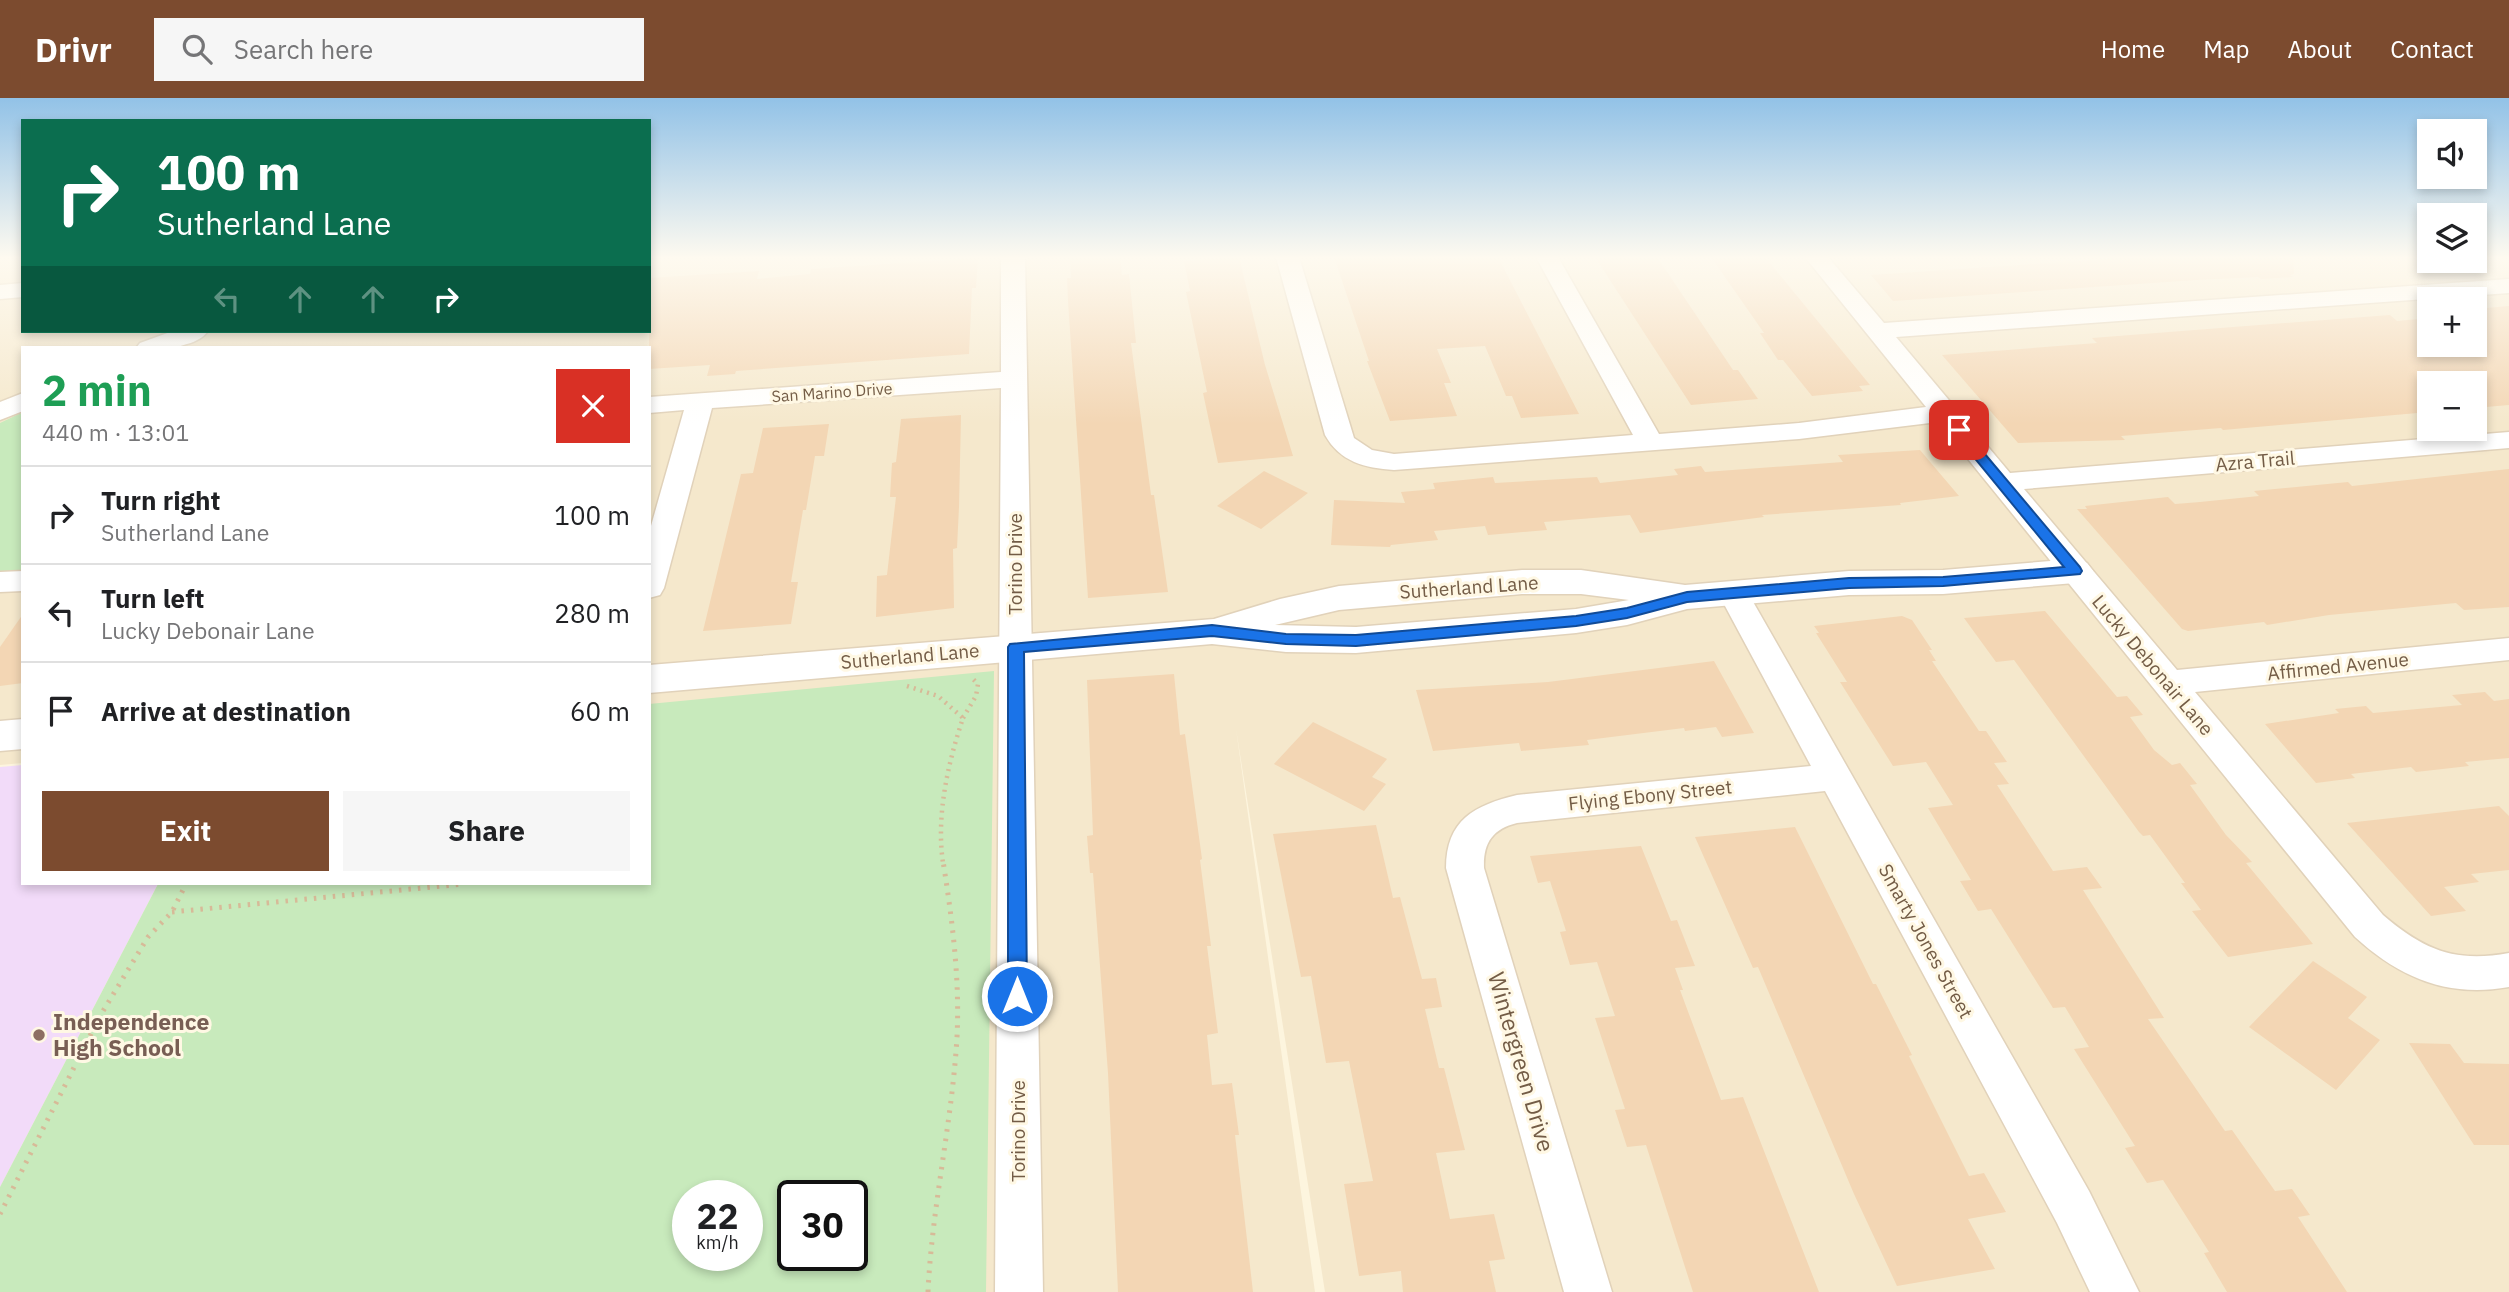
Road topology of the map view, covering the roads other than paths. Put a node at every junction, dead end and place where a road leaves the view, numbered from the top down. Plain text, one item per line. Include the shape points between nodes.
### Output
1 (1013, 313) edge
2 (1303, 313) edge
3 (1578, 313) edge
4 (1862, 313) edge
5 (2134, 313) edge
6 (1877, 331) junction
7 (191, 333) edge
8 (155, 346) edge
9 (1014, 379) junction
10 (700, 401) junction
11 (21, 402) edge
12 (651, 405) edge
13 (0, 412) edge
14 (1945, 413) junction
15 (2509, 440) edge
16 (1650, 442) junction
17 (2002, 482) junction
18 (2075, 571) junction
19 (21, 581) edge
20 (651, 581) edge
21 (0, 582) edge
22 (1485, 585) junction
23 (1733, 593) junction
24 (1687, 597) junction
25 (1503, 627) junction
26 (1212, 631) junction
27 (1016, 647) junction
28 (2509, 649) edge
29 (651, 679) edge
30 (2167, 683) junction
31 (21, 734) edge
32 (0, 736) edge
33 (1835, 777) junction
34 (1472, 832) joint
35 (2509, 970) edge
36 (1019, 1292) edge
37 (1588, 1292) edge
38 (2116, 1292) edge

1 - 9 street, Torino Drive
2 - 16 street via 1339,435 1361,455 1394,462
3 - 16 street
4 - 6 street, Lucky Debonair Lane
5 - 6 street
6 - 14 street, Lucky Debonair Lane
7 - 8 street
9 - 10 street, San Marino Drive
9 - 27 street, Torino Drive
10 - 12 street, San Marino Drive
10 - 20 street
11 - 13 street
14 - 16 street
14 - 17 street, Lucky Debonair Lane
15 - 17 street, Azra Trail
17 - 18 street, Lucky Debonair Lane
18 - 23 street, Sutherland Lane
18 - 30 street, Lucky Debonair Lane
19 - 21 street
22 - 24 street, Sutherland Lane via 1581,582
22 - 25 street
22 - 26 street, Sutherland Lane via 1339,598
23 - 24 street, Sutherland Lane
23 - 33 street, Smarty Jones Street
24 - 25 street, Sutherland Lane via 1627,613
25 - 26 street, Sutherland Lane via 1331,641
26 - 27 street, Sutherland Lane
27 - 29 street, Sutherland Lane
27 - 36 street, Torino Drive
28 - 30 street, Affirmed Avenue
30 - 35 street, Lucky Debonair Lane via 2369,926 2421,962 2471,975
31 - 32 street
33 - 34 street, Flying Ebony Street via 1517,809 1488,818
33 - 38 street, Smarty Jones Street
34 - 37 street, Wintergreen Drive via 1464,850 1465,868

